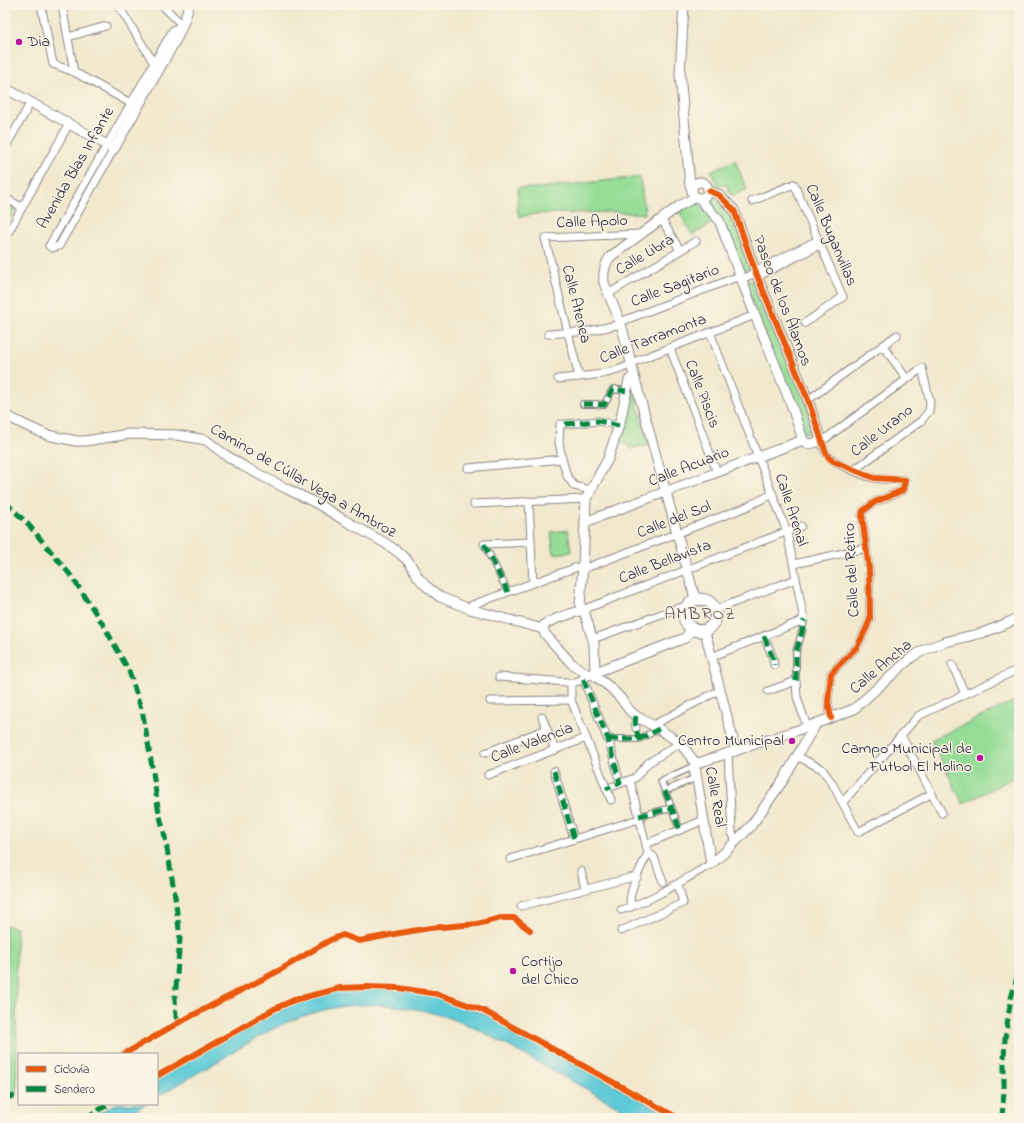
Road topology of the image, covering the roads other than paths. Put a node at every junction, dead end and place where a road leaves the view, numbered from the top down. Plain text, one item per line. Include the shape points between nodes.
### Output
1 (41, 5) edge
2 (62, 5) edge
3 (118, 5) edge
4 (162, 5) edge
5 (189, 5) edge
6 (684, 5) edge
7 (182, 25) junction
8 (106, 26) dead end
9 (68, 37) junction
10 (157, 64) junction
11 (74, 72) junction
12 (5, 88) edge
13 (31, 102) junction
14 (134, 105) junction
15 (69, 124) junction
16 (110, 147) junction
17 (5, 148) edge
18 (695, 189) junction
19 (709, 191) junction
20 (5, 198) edge
21 (752, 201) dead end
22 (22, 207) junction
23 (662, 220) junction
24 (640, 234) junction
25 (5, 238) edge
26 (545, 238) joint
27 (696, 241) dead end
28 (819, 243) junction
29 (680, 250) junction
30 (756, 273) junction
31 (740, 279) junction
32 (608, 294) junction
33 (755, 315) junction
34 (620, 323) junction
35 (805, 323) dead end
36 (710, 332) junction
37 (568, 333) junction
38 (548, 334) dead end
39 (897, 335) dead end
40 (883, 346) junction
41 (670, 348) junction
42 (631, 364) junction
43 (579, 376) junction
44 (634, 376) junction
45 (558, 379) dead end
46 (908, 379) junction
47 (626, 391) junction
48 (808, 400) junction
49 (583, 404) dead end
50 (5, 416) edge
51 (618, 427) junction
52 (818, 431) junction
53 (803, 438) junction
54 (821, 440) junction
55 (758, 457) junction
56 (562, 459) junction
57 (468, 468) dead end
58 (854, 470) junction
59 (717, 472) junction
60 (666, 492) junction
61 (589, 494) junction
62 (773, 494) junction
63 (529, 501) junction
64 (474, 504) dead end
65 (586, 522) junction
66 (801, 526) dead end
67 (787, 532) junction
68 (678, 533) junction
69 (531, 542) junction
70 (484, 544) joint
71 (866, 548) junction
72 (794, 564) junction
73 (583, 567) junction
74 (688, 569) junction
75 (796, 579) junction
76 (533, 583) junction
77 (508, 592) junction
78 (696, 598) junction
79 (684, 607) junction
80 (470, 609) junction
81 (582, 610) junction
82 (717, 610) junction
83 (1019, 618) edge
84 (804, 620) junction
85 (707, 628) junction
86 (542, 629) junction
87 (691, 630) junction
88 (764, 636) junction
89 (593, 639) junction
90 (711, 657) junction
91 (952, 664) dead end
92 (774, 665) dead end
93 (1019, 669) edge
94 (590, 675) junction
95 (499, 677) dead end
96 (796, 681) junction
97 (571, 684) junction
98 (720, 690) junction
99 (768, 691) dead end
100 (965, 694) junction
101 (571, 700) junction
102 (490, 701) dead end
103 (636, 716) junction
104 (542, 717) dead end
105 (830, 718) junction
106 (810, 726) junction
107 (656, 727) junction
108 (636, 728) joint
109 (547, 729) junction
110 (901, 735) junction
111 (586, 738) junction
112 (639, 739) junction
113 (608, 740) junction
114 (680, 743) junction
115 (555, 750) junction
116 (732, 752) junction
117 (485, 753) dead end
118 (797, 756) junction
119 (695, 764) junction
120 (554, 771) dead end
121 (488, 775) dead end
122 (630, 780) junction
123 (620, 783) junction
124 (606, 789) junction
125 (665, 791) junction
126 (931, 794) junction
127 (610, 800) dead end
128 (843, 802) junction
129 (672, 808) junction
130 (942, 813) dead end
131 (639, 817) junction
132 (704, 820) junction
133 (680, 830) junction
134 (574, 839) junction
135 (736, 841) junction
136 (646, 844) junction
137 (648, 853) junction
138 (510, 859) dead end
139 (711, 864) junction
140 (581, 871) dead end
141 (636, 878) junction
142 (663, 882) dead end
143 (678, 884) junction
144 (585, 889) junction
145 (521, 906) dead end
146 (631, 907) junction
147 (621, 910) dead end
148 (621, 932) dead end

1 - 11 street via 53,64
2 - 9 street
3 - 10 street
4 - 7 street
5 - 7 street, Avenida Blas Infante
6 - 18 street via 680,74
7 - 10 street, Avenida Blas Infante via 178,36
8 - 9 street
9 - 11 street
10 - 14 street, Avenida Blas Infante
11 - 14 street
12 - 13 street
13 - 15 street
13 - 17 street
14 - 16 street, Avenida Blas Infante
15 - 16 street
15 - 22 street
16 - 16 street, Avenida Blas Infante via 59,246 48,246
18 - 19 street via 706,196
18 - 19 street, Paseo de los Álamos via 698,182 704,183
18 - 23 street
18 - 31 street, Paseo de los Álamos via 703,203 719,220
19 - 30 street, Paseo de los Álamos via 718,195 734,210
20 - 22 street
21 - 28 street, Calle Buganvillas via 794,184
22 - 25 street
23 - 24 street
23 - 29 street
24 - 26 street, Calle Apolo
24 - 32 street via 606,262 603,276
26 - 37 street, Calle Atenea
27 - 29 street, Calle Libra
28 - 30 street via 759,269
28 - 35 street, Calle Buganvillas via 843,297
29 - 32 street, Calle Libra
30 - 31 street, Paseo de los Álamos
30 - 48 street, Paseo de los Álamos
31 - 33 street, Paseo de los Álamos
31 - 34 street, Calle Sagitario via 737,277
32 - 34 street
33 - 36 street, Calle Tarramonta
33 - 53 street, Paseo de los Álamos
34 - 37 street, Calle Sagitario via 590,331
34 - 42 street
36 - 41 street, Calle Tarramonta
36 - 55 street, Calle Arenal
37 - 38 street, Calle Sagitario
37 - 43 street, Calle Atenea
39 - 40 street
40 - 46 street
40 - 48 street
41 - 42 street, Calle Tarramonta
41 - 59 street, Calle Piscis
42 - 43 street, Calle Tarramonta via 606,374
42 - 44 street
43 - 45 street, Calle Tarramonta
44 - 47 street via 629,380
44 - 60 street
46 - 54 street
46 - 58 street, Calle Urano via 922,368 930,402 929,411 921,421
47 - 49 street via 613,389 604,405
47 - 51 street
48 - 52 street, Paseo de los Álamos
50 - 80 street, Camino de Cúllar Vega a Ambroz via 47,435 76,441 129,434 177,435 206,440 243,466 316,503 385,543 409,562 425,585 440,597
51 - 56 street via 596,422 563,424 559,442
51 - 61 street via 608,459
52 - 53 street, Calle Acuario
52 - 54 street, Paseo de los Álamos
53 - 54 street via 809,444
53 - 55 street, Calle Acuario
54 - 58 street via 828,457
55 - 59 street, Calle Acuario
55 - 62 street, Calle Arenal
56 - 57 street
56 - 61 street via 567,476 574,486
58 - 71 street, Calle del Retiro via 874,478 905,480 903,490 875,502 863,511
59 - 60 street, Calle Acuario
60 - 65 street, Calle Acuario
60 - 68 street
61 - 63 street
61 - 65 street
62 - 67 street, Calle Arenal
62 - 68 street, Calle del Sol
63 - 64 street
63 - 69 street
65 - 73 street
66 - 67 street, Calle Bellavista
67 - 72 street, Calle Arenal
67 - 74 street, Calle Bellavista
68 - 73 street, Calle del Sol
68 - 74 street
69 - 70 street
69 - 76 street
70 - 77 street
71 - 72 street
71 - 105 street, Calle del Retiro via 870,618 857,647 831,674 828,702
72 - 75 street, Calle Arenal
73 - 76 street, Calle del Sol
73 - 81 street via 580,605
74 - 78 street
74 - 81 street, Calle Bellavista
75 - 82 street
75 - 84 street, Calle Arenal
76 - 77 street, Calle del Sol
77 - 80 street, Calle del Sol via 472,605
78 - 79 street
78 - 82 street via 708,599
79 - 87 street via 684,622
79 - 89 street via 675,608
80 - 86 street, Camino de Cúllar Vega a Ambroz
81 - 86 street, Calle Bellavista via 545,624
81 - 89 street
82 - 85 street via 716,623 709,630
83 - 105 street, Calle Ancha via 984,632 922,650 854,709
84 - 88 street
84 - 96 street, Calle Arenal via 796,652
85 - 85 street via 697,628 688,621 687,613 694,603 702,602 709,606 713,613
85 - 87 street via 696,632
85 - 90 street
86 - 94 street, Calle Real via 571,663
87 - 94 street via 685,638
88 - 90 street
88 - 92 street
89 - 94 street
90 - 98 street
91 - 100 street
93 - 100 street
94 - 97 street
94 - 103 street, Calle Real via 611,688
94 - 113 street
95 - 97 street
96 - 99 street
96 - 106 street, Calle Arenal via 797,697
97 - 101 street
98 - 107 street
98 - 116 street
100 - 110 street via 918,716
101 - 102 street
101 - 111 street
103 - 107 street, Calle Real
103 - 108 street
104 - 109 street
105 - 106 street, Calle Ancha
106 - 116 street, Calle Ancha
106 - 118 street via 808,736
107 - 112 street
107 - 114 street, Calle Real
108 - 112 street
109 - 115 street
109 - 117 street
110 - 126 street
110 - 128 street
111 - 115 street, Calle Valencia
111 - 124 street
112 - 113 street
113 - 123 street
114 - 119 street, Calle Real
114 - 122 street via 648,763
115 - 121 street, Calle Valencia
116 - 119 street, Calle Ancha
116 - 135 street via 732,833
118 - 128 street via 822,769
118 - 135 street via 751,826
119 - 132 street, Calle Real
120 - 134 street
122 - 123 street
122 - 131 street
123 - 124 street
124 - 127 street
125 - 125 street via 661,781 692,767 693,779
125 - 129 street
126 - 128 street via 858,832
126 - 130 street
129 - 131 street
129 - 133 street
131 - 134 street
131 - 136 street
132 - 133 street
132 - 139 street, Calle Real
133 - 136 street
134 - 138 street
135 - 139 street
136 - 137 street
137 - 141 street
137 - 142 street via 654,857
139 - 143 street
140 - 144 street
141 - 144 street
141 - 146 street
143 - 146 street
143 - 148 street via 683,903
144 - 145 street
146 - 147 street

